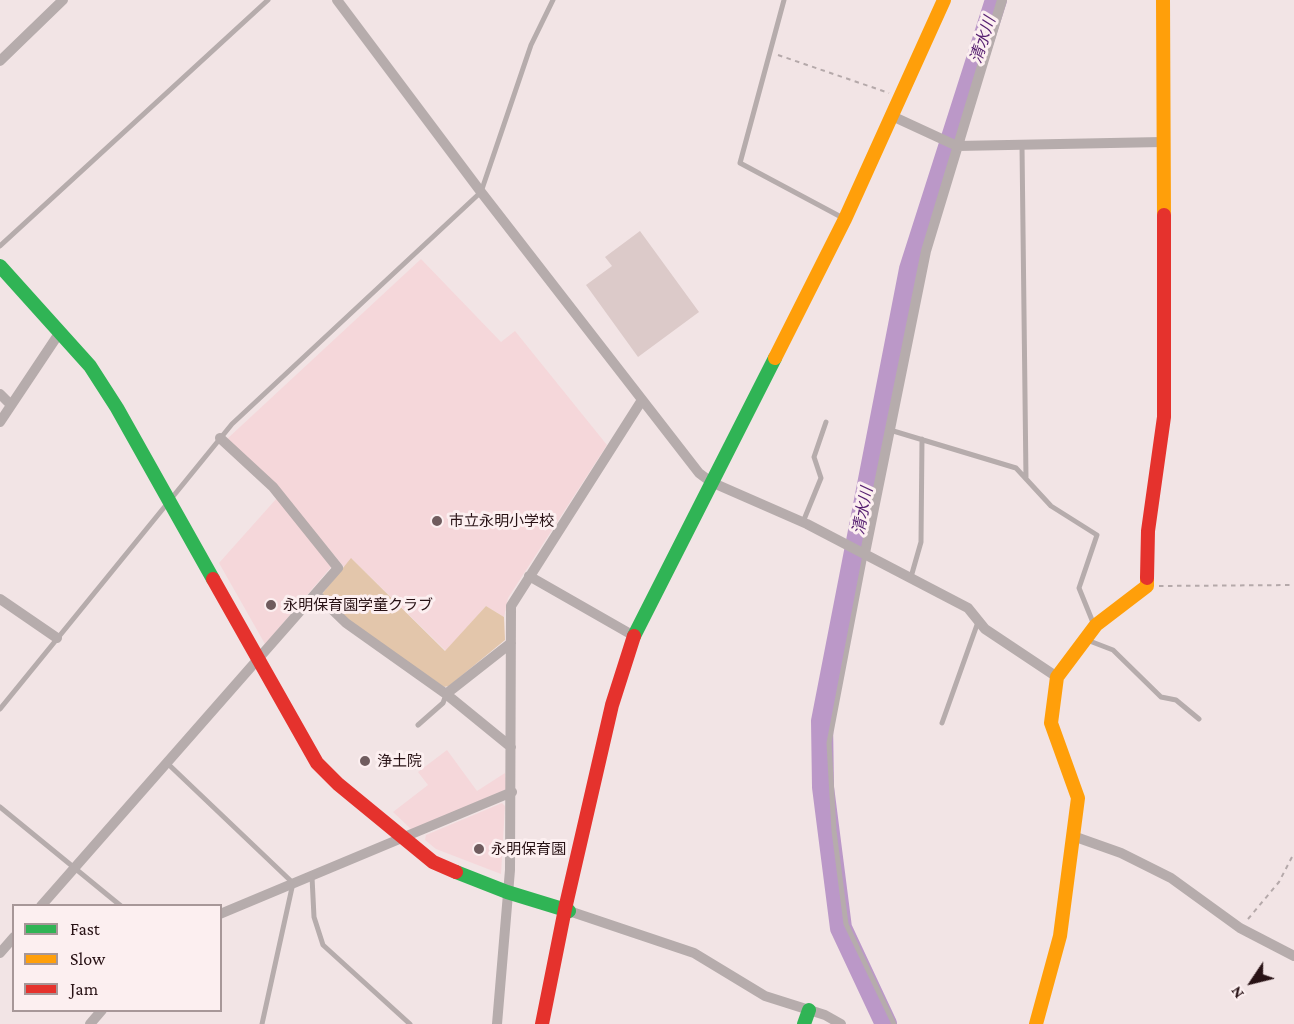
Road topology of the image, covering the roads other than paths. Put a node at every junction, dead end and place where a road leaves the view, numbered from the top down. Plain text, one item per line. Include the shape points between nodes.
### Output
1 (63, 0) edge
2 (268, 0) edge
3 (553, 0) edge
4 (784, 0) edge
5 (944, 0) edge
6 (1002, 0) edge
7 (1164, 0) edge
8 (338, 1) edge
9 (0, 61) edge
10 (891, 116) junction
11 (1162, 142) junction
12 (957, 146) junction
13 (1022, 146) junction
14 (481, 192) junction
15 (844, 219) junction
16 (0, 246) edge
17 (0, 266) edge
18 (60, 332) junction
19 (0, 394) edge
20 (642, 400) junction
21 (11, 405) junction
22 (0, 422) edge
23 (826, 422) dead end
24 (890, 430) junction
25 (219, 438) junction
26 (922, 440) junction
27 (1026, 479) junction
28 (711, 482) junction
29 (168, 499) junction
30 (802, 522) junction
31 (865, 553) junction
32 (529, 576) junction
33 (910, 577) junction
34 (316, 594) junction
35 (0, 599) edge
36 (978, 621) junction
37 (1095, 626) junction
38 (634, 636) junction
39 (57, 638) junction
40 (1087, 640) junction
41 (511, 643) junction
42 (259, 660) junction
43 (1057, 677) junction
44 (446, 694) junction
45 (0, 709) edge
46 (1199, 719) dead end
47 (942, 723) dead end
48 (418, 724) dead end
49 (511, 747) junction
50 (166, 762) junction
51 (512, 792) junction
52 (0, 807) edge
53 (1073, 836) junction
54 (403, 837) junction
55 (74, 868) junction
56 (312, 875) junction
57 (293, 883) junction
58 (507, 892) junction
59 (43, 904) edge
60 (119, 904) edge
61 (567, 910) junction
62 (222, 913) edge
63 (12, 939) edge
64 (0, 953) edge
65 (1294, 956) edge
66 (808, 1010) junction
67 (101, 1012) edge
68 (90, 1024) edge
69 (262, 1024) edge
70 (410, 1024) edge
71 (497, 1024) edge
72 (542, 1024) edge
73 (804, 1024) edge
74 (841, 1024) edge
75 (894, 1024) edge
76 (1036, 1024) edge

1 - 9 street
2 - 16 lane
3 - 14 lane via 531,45
4 - 15 lane via 740,163
5 - 10 street
6 - 12 street
7 - 11 street
8 - 14 street
10 - 12 street
10 - 15 street
11 - 13 street
11 - 37 street via 1164,417 1148,531 1147,586
12 - 13 street
12 - 24 street via 926,251
13 - 27 lane
14 - 20 street
14 - 25 lane
15 - 28 street
17 - 18 street
18 - 21 street
18 - 29 street via 90,366
19 - 21 street
20 - 28 street via 699,473
20 - 32 street
21 - 22 street
23 - 30 lane via 813,457 821,478
24 - 26 lane
24 - 31 street
25 - 29 lane
25 - 34 street via 273,487 338,568
26 - 27 lane via 1016,468
26 - 33 lane via 921,542
27 - 37 lane via 1051,506 1097,535 1079,588
28 - 30 street
28 - 38 street
29 - 39 lane
29 - 42 street
30 - 31 street
31 - 33 street
31 - 75 lane via 829,743 830,772 846,924
32 - 38 street
32 - 41 street via 511,606
33 - 36 street via 968,608
34 - 42 street
34 - 44 street via 346,623
35 - 39 street
36 - 43 street
36 - 47 lane
37 - 40 street
38 - 61 street via 612,705
39 - 45 lane
40 - 43 street
40 - 46 lane via 1113,650 1161,697 1176,700
41 - 44 street
41 - 49 street
42 - 50 street
42 - 54 street via 317,763
43 - 53 street via 1051,723 1078,798
44 - 48 lane via 443,703
44 - 49 street
49 - 51 street
50 - 55 street
50 - 57 lane
51 - 54 street
51 - 58 street
52 - 55 lane
53 - 65 street via 1121,853 1171,878 1240,928
53 - 76 street via 1060,936
54 - 56 street
54 - 58 street via 433,862
55 - 59 street
55 - 60 lane
56 - 57 street
56 - 70 lane via 314,917 323,945
57 - 62 street
57 - 69 lane
58 - 61 street
58 - 71 street
61 - 66 street via 694,953 765,996
61 - 72 street
63 - 64 street
66 - 73 street
66 - 74 street
67 - 68 street

